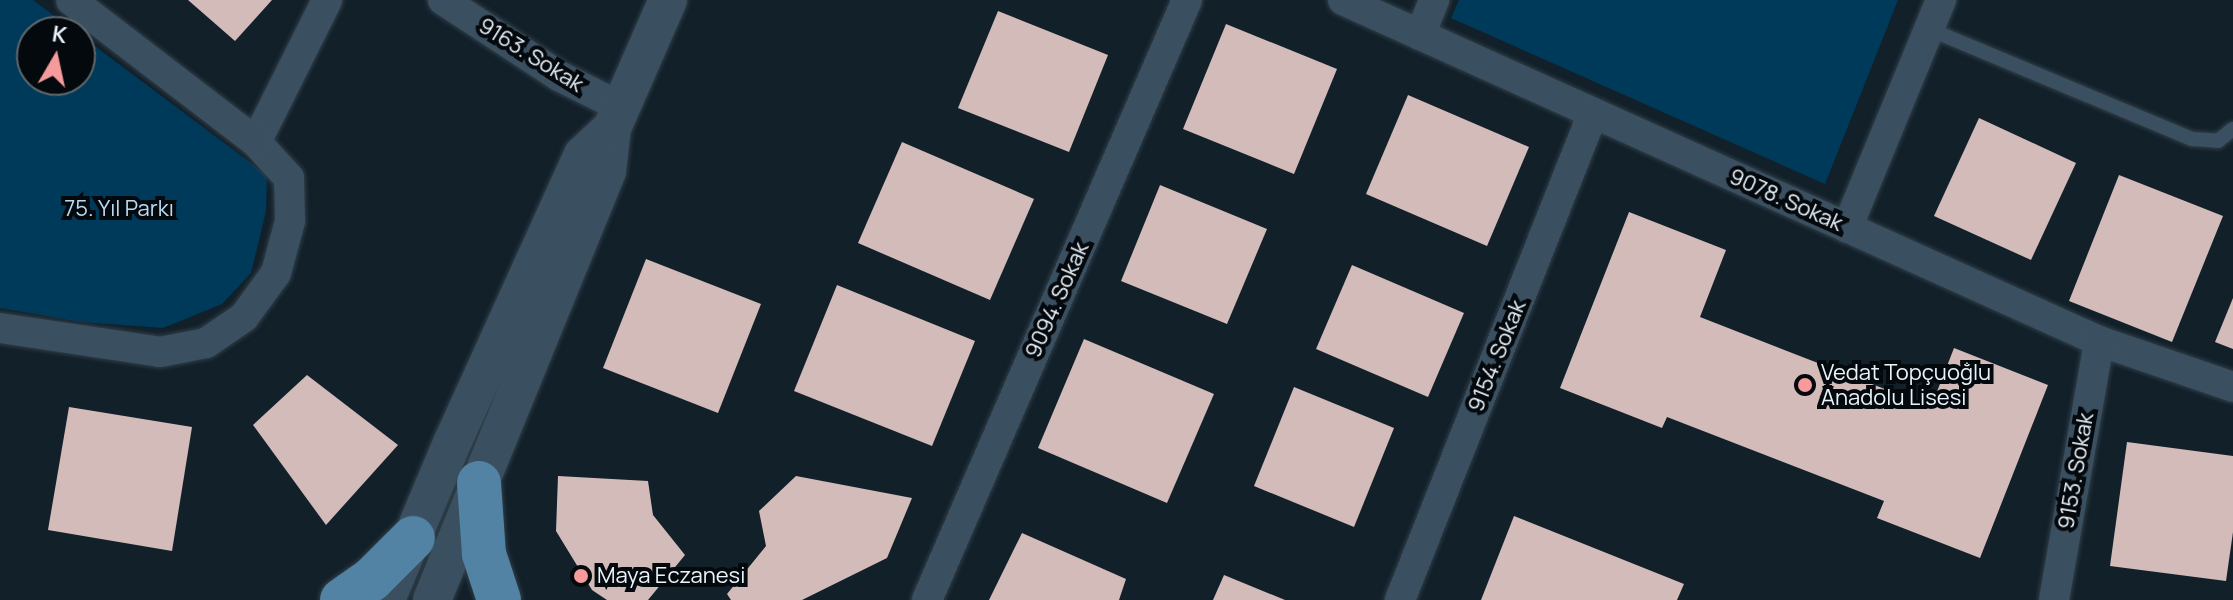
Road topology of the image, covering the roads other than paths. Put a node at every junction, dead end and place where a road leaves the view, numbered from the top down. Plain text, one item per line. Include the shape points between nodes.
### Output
1 (71, 0) edge
2 (327, 0) edge
3 (443, 0) edge
4 (668, 0) edge
5 (1187, 0) edge
6 (1343, 0) edge
7 (1434, 0) edge
8 (1941, 0) edge
9 (1929, 29) junction
10 (1420, 35) junction
11 (1593, 113) junction
12 (616, 118) junction
13 (2233, 129) edge
14 (256, 142) junction
15 (1847, 228) junction
16 (0, 328) edge
17 (2099, 341) junction
18 (2233, 387) edge
19 (479, 483) junction
20 (413, 538) junction
21 (342, 600) edge
22 (386, 600) edge
23 (432, 600) edge
24 (499, 600) edge
25 (927, 600) edge
26 (1400, 600) edge
27 (2054, 600) edge

1 - 14 street
2 - 14 street
3 - 12 street, 9163. Sokak
4 - 12 street
5 - 25 street, 9094. Sokak
6 - 10 street, 9078. Sokak
7 - 10 street
8 - 9 street
9 - 13 lane via 2192,139 2218,141
9 - 15 street
10 - 11 street, 9078. Sokak
11 - 15 street, 9078. Sokak
11 - 26 street, 9154. Sokak
12 - 19 street via 607,171
12 - 20 street via 583,155
14 - 16 street via 289,178 290,221 276,273 244,317 206,343 160,352
15 - 17 street, 9078. Sokak
17 - 18 street, 9078. Sokak
17 - 27 street, 9153. Sokak
19 - 23 street
19 - 24 main road via 484,554
20 - 21 main road
20 - 22 street

